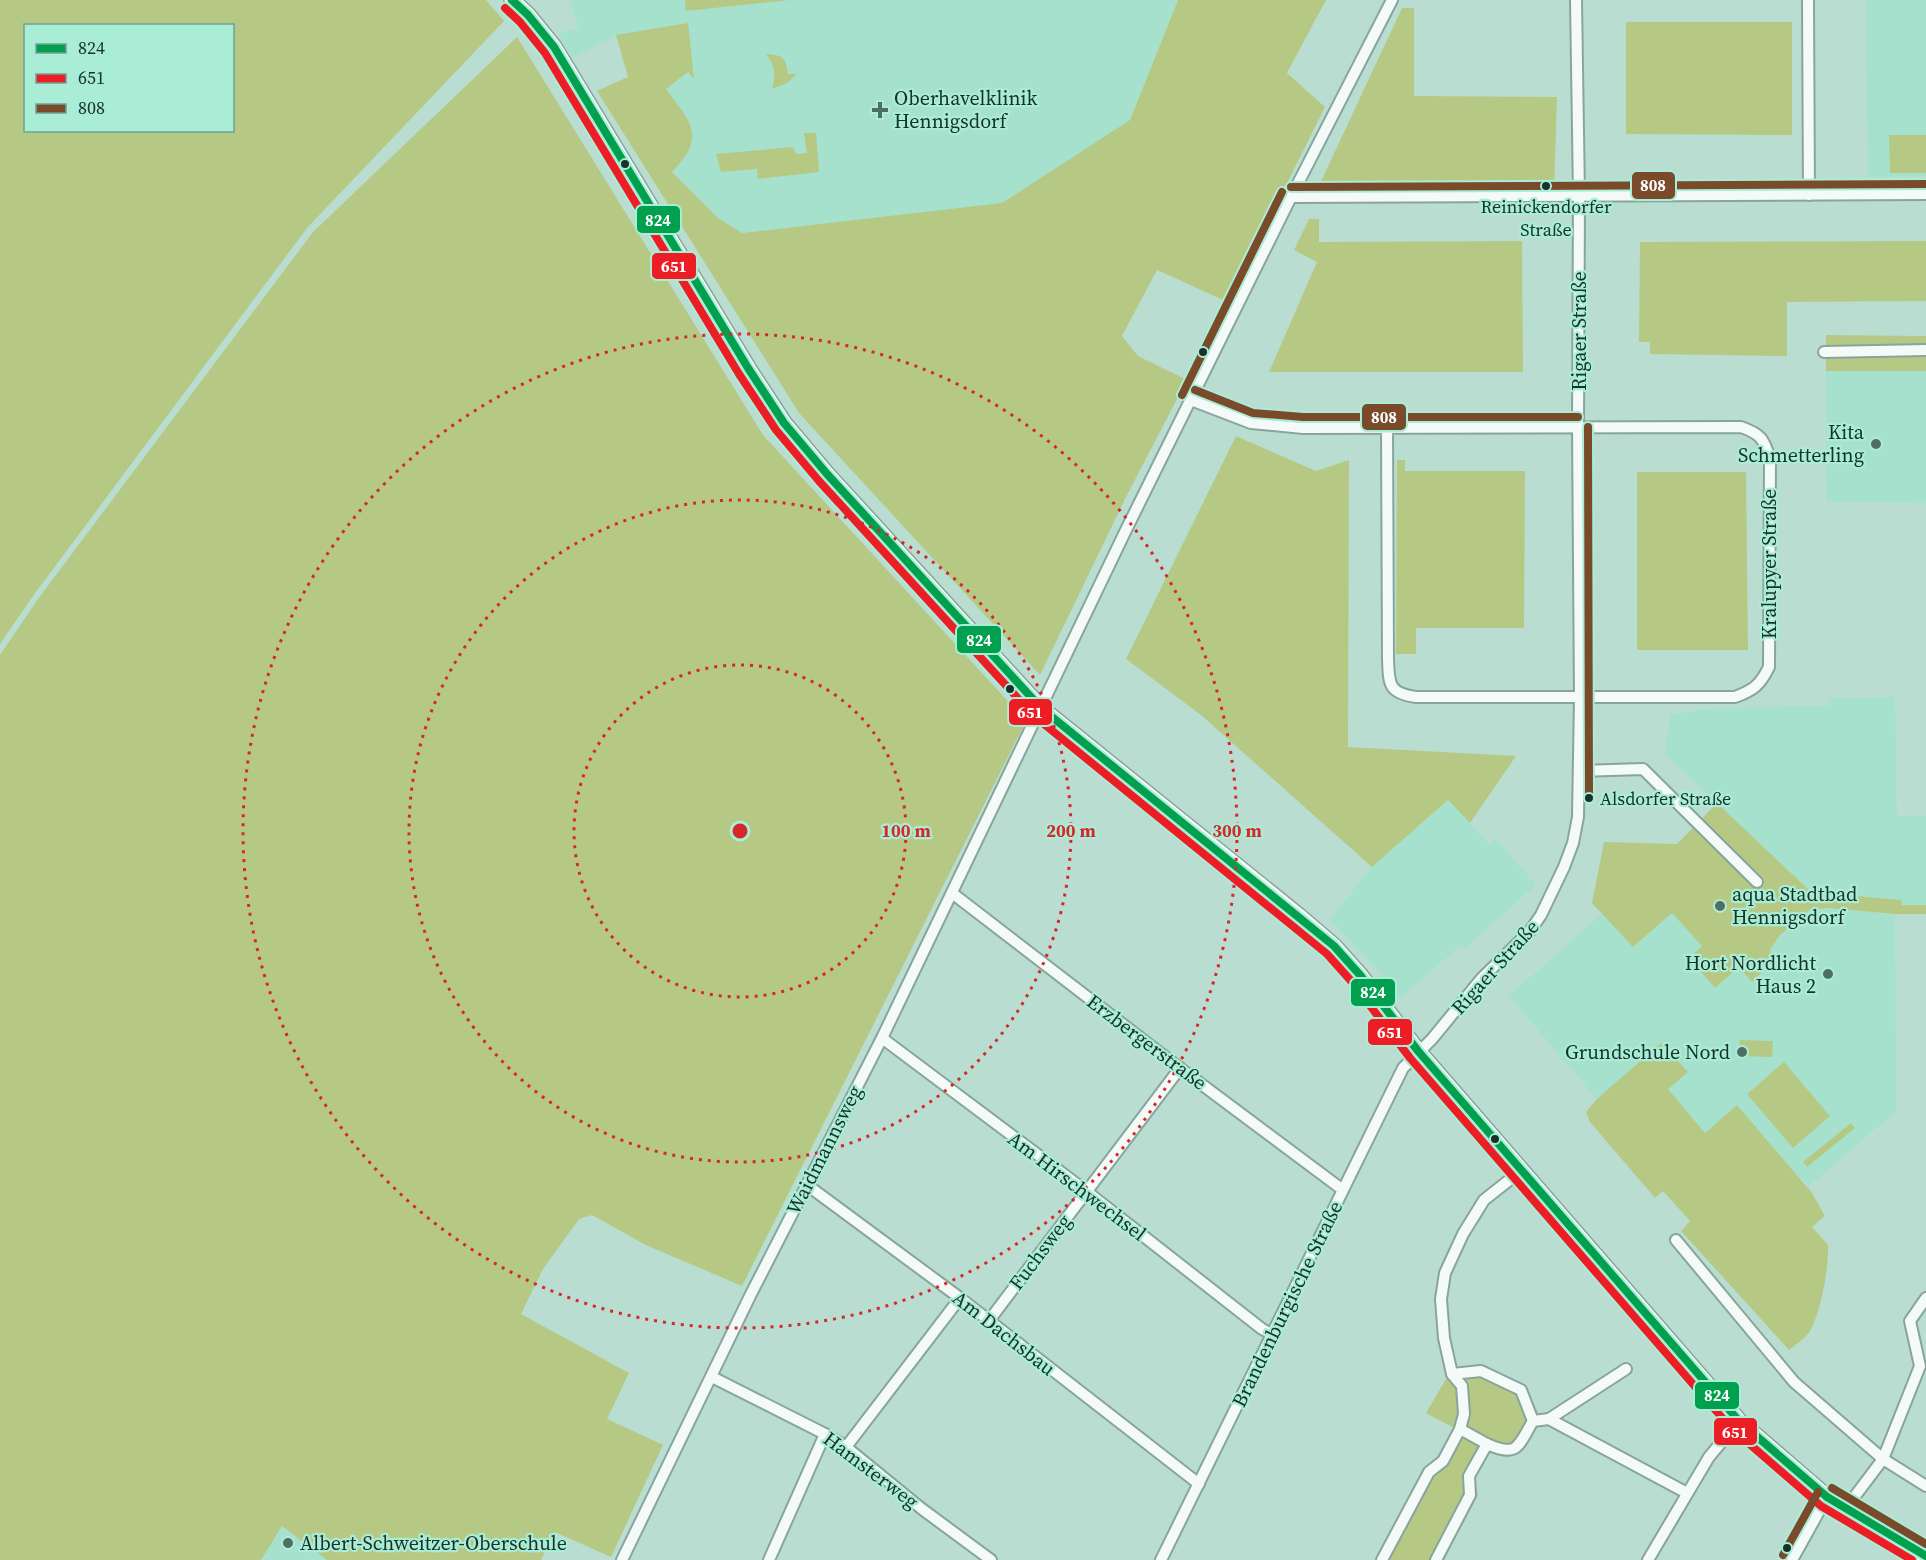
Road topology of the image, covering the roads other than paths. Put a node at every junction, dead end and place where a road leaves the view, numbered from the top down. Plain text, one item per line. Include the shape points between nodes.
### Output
1 (512, 0) edge
2 (1392, 0) edge
3 (1576, 0) edge
4 (1808, 0) edge
5 (1926, 194) edge
6 (1809, 195) junction
7 (1579, 196) junction
8 (1291, 198) junction
9 (1926, 350) edge
10 (1824, 352) dead end
11 (1191, 400) junction
12 (1578, 427) junction
13 (1387, 428) junction
14 (1580, 697) junction
15 (1041, 708) junction
16 (1580, 771) junction
17 (1757, 882) dead end
18 (952, 892) junction
19 (882, 1038) junction
20 (1418, 1051) junction
21 (1180, 1068) junction
22 (1522, 1170) junction
23 (807, 1185) junction
24 (1343, 1190) junction
25 (1086, 1191) junction
26 (1676, 1240) dead end
27 (960, 1298) junction
28 (1926, 1298) edge
29 (988, 1322) junction
30 (1272, 1334) junction
31 (1626, 1369) dead end
32 (1452, 1374) junction
33 (712, 1377) junction
34 (1549, 1419) junction
35 (1533, 1421) junction
36 (1738, 1421) junction
37 (1460, 1429) junction
38 (825, 1434) junction
39 (1487, 1444) junction
40 (846, 1447) junction
41 (1883, 1459) junction
42 (1199, 1484) junction
43 (1926, 1486) edge
44 (1687, 1493) junction
45 (1827, 1497) junction
46 (1846, 1508) junction
47 (1926, 1556) edge
48 (622, 1560) edge
49 (769, 1560) edge
50 (991, 1560) edge
51 (1161, 1560) edge
52 (1382, 1560) edge
53 (1436, 1560) edge
54 (1648, 1560) edge
55 (1792, 1560) edge

1 - 15 main road via 554,47 784,423
2 - 8 street, Waidmannsweg
3 - 7 street, Rigaer Straße
4 - 6 street
5 - 6 street
6 - 7 street
7 - 8 street
7 - 12 street, Rigaer Straße
8 - 11 street, Waidmannsweg
9 - 10 street
11 - 13 street via 1251,423 1303,428
11 - 15 street, Waidmannsweg
12 - 13 street
12 - 14 street, Rigaer Straße
12 - 14 street, Kralupyer Straße via 1741,427 1756,432 1770,459 1769,666 1761,682 1735,697
13 - 14 street via 1388,659 1393,689 1416,697
14 - 16 street, Rigaer Straße
15 - 18 street, Waidmannsweg
15 - 20 main road via 1334,946
16 - 17 street via 1643,769
16 - 20 street, Rigaer Straße via 1573,843 1541,915
18 - 19 street, Waidmannsweg
18 - 21 street, Erzbergerstraße
19 - 23 street, Waidmannsweg
19 - 25 street, Am Hirschwechsel
20 - 22 main road
20 - 24 street, Brandenburgische Straße via 1390,1092
21 - 24 street, Erzbergerstraße
21 - 25 street, Fuchsweg
22 - 32 street via 1484,1200 1445,1273 1442,1317
22 - 36 main road
23 - 27 street, Am Dachsbau
23 - 33 street, Waidmannsweg
24 - 30 street, Brandenburgische Straße
25 - 29 street, Fuchsweg
25 - 30 street, Am Hirschwechsel
26 - 41 street via 1794,1382
27 - 29 street, Am Dachsbau
27 - 40 street
28 - 41 street via 1910,1321 1920,1366
29 - 42 street, Am Dachsbau
30 - 42 street, Brandenburgische Straße
31 - 34 street
32 - 35 street via 1481,1371 1521,1390
32 - 37 street via 1462,1386 1464,1414
33 - 38 street, Hamsterweg
33 - 48 street, Waidmannsweg
34 - 35 street
34 - 44 street
35 - 39 street via 1518,1446 1509,1451
36 - 44 street
36 - 45 main road
37 - 39 street
37 - 52 street via 1443,1461 1429,1472
38 - 40 street, Hamsterweg
38 - 49 street
39 - 53 street via 1469,1476 1470,1495
40 - 50 street, Hamsterweg
41 - 43 street
41 - 46 street
42 - 51 street, Brandenburgische Straße
44 - 54 street
45 - 46 main road
45 - 55 street
46 - 47 main road

